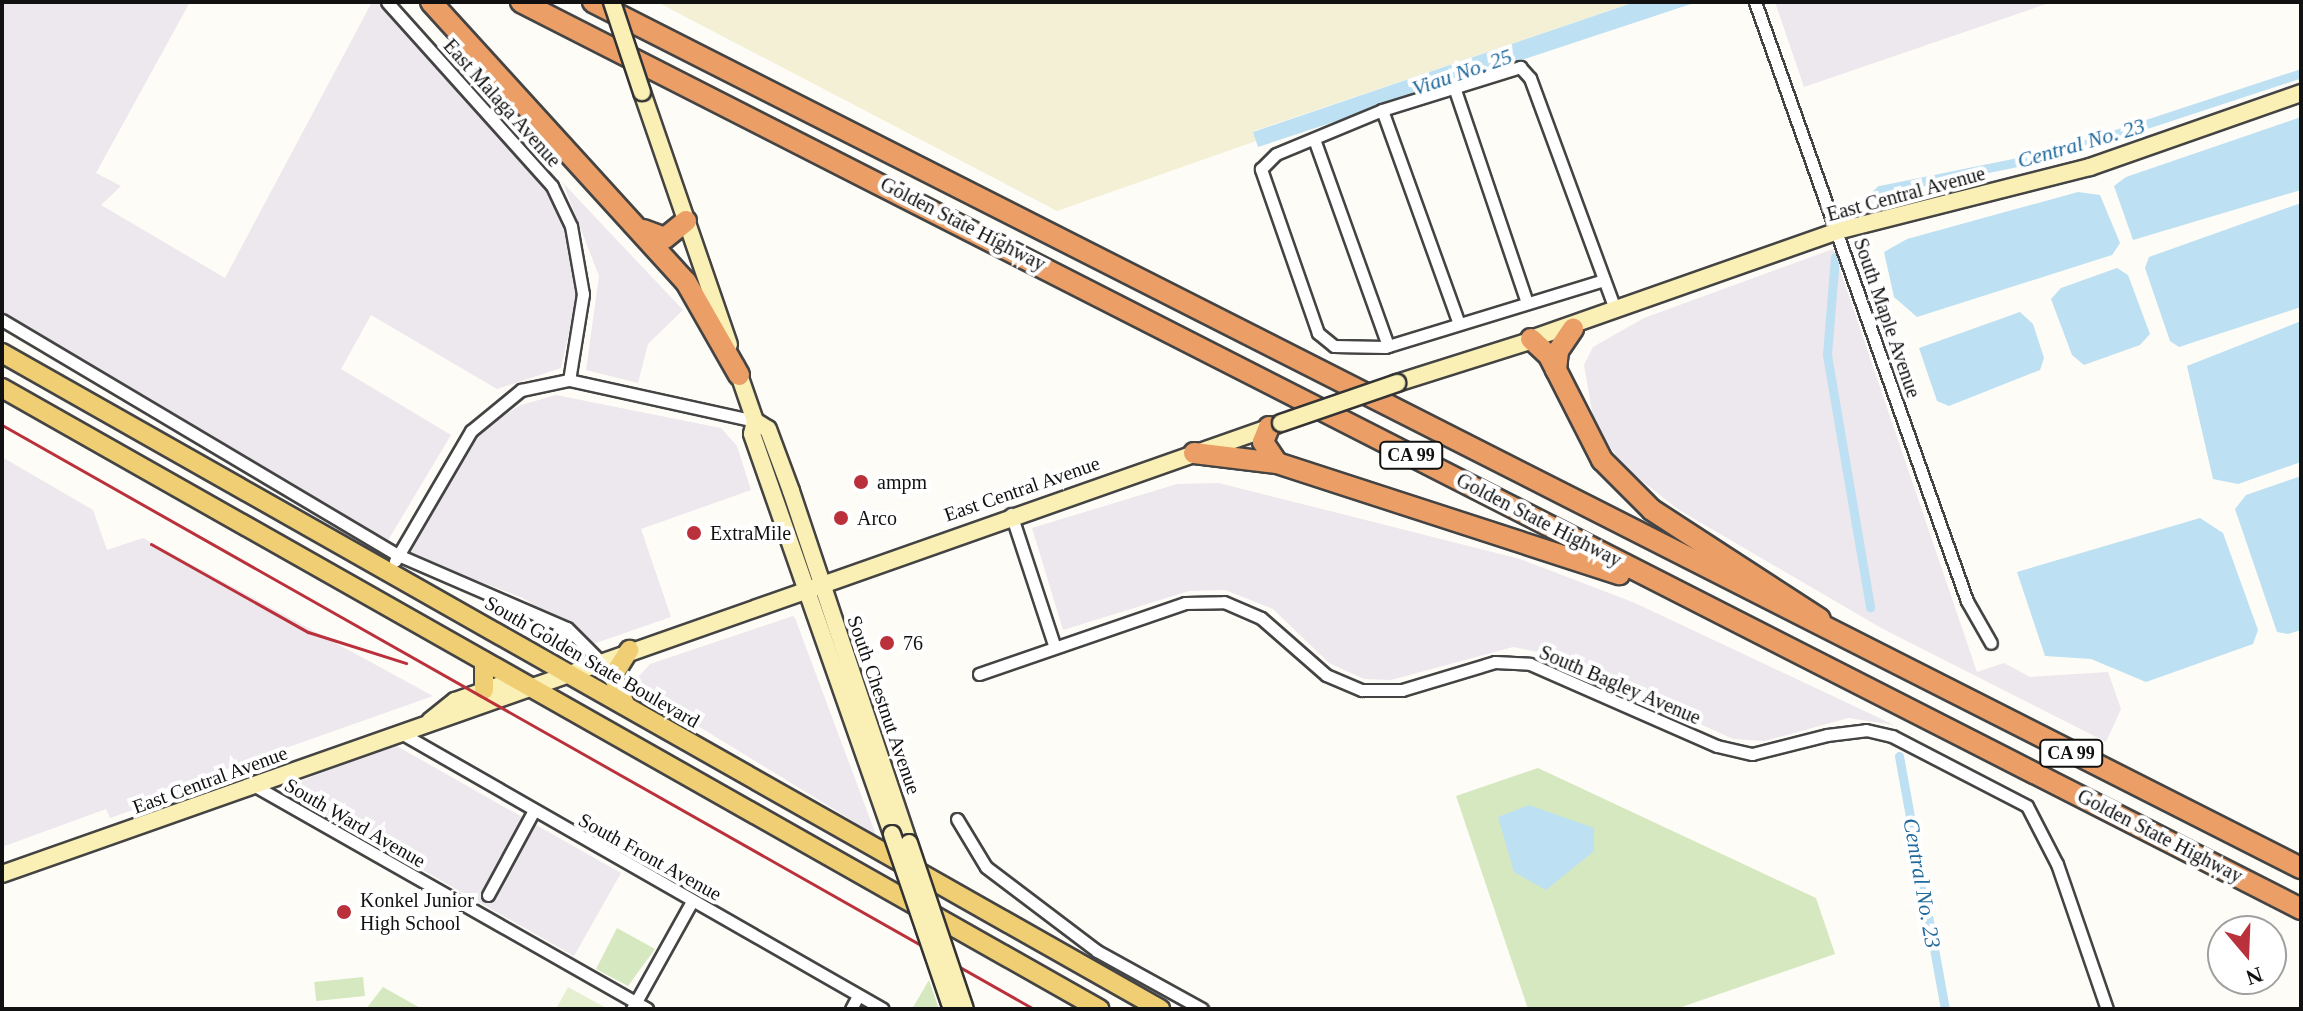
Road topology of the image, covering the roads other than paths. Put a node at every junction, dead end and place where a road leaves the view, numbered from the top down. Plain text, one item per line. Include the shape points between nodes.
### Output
1 (387, 2) edge
2 (431, 2) edge
3 (521, 2) edge
4 (593, 2) edge
5 (612, 2) edge
6 (1755, 2) edge
7 (1454, 87) junction
8 (2301, 93) edge
9 (1382, 110) junction
10 (1314, 139) junction
11 (686, 221) junction
12 (636, 225) junction
13 (1837, 231) junction
14 (1604, 280) junction
15 (1527, 303) junction
16 (1615, 309) junction
17 (2, 320) edge
18 (1459, 324) junction
19 (1573, 329) junction
20 (1531, 339) junction
21 (1388, 346) junction
22 (2, 353) edge
23 (1556, 370) junction
24 (739, 375) junction
25 (569, 380) junction
26 (2, 388) edge
27 (755, 421) junction
28 (1275, 425) junction
29 (1194, 453) junction
30 (1277, 463) junction
31 (1011, 514) junction
32 (398, 555) junction
33 (389, 572) junction
34 (821, 582) junction
35 (805, 588) junction
36 (1718, 612) junction
37 (1840, 638) junction
38 (1991, 643) dead end
39 (1054, 645) junction
40 (629, 650) junction
41 (484, 661) junction
42 (600, 661) junction
43 (565, 673) junction
44 (979, 674) dead end
45 (530, 686) junction
46 (484, 690) junction
47 (626, 707) junction
48 (430, 721) junction
49 (401, 733) junction
50 (255, 786) junction
51 (533, 812) junction
52 (957, 819) dead end
53 (2301, 868) edge
54 (2, 874) edge
55 (488, 895) dead end
56 (692, 901) junction
57 (2301, 909) edge
58 (858, 996) junction
59 (638, 1007) edge
60 (956, 1007) edge
61 (851, 1009) edge
62 (883, 1009) edge
63 (1099, 1009) edge
64 (1160, 1009) edge
65 (1202, 1009) edge
66 (2107, 1009) edge

1 - 25 street, East Malaga Avenue via 552,186 571,226 583,294
2 - 12 highway
3 - 36 highway, Golden State Highway / CA 99
4 - 37 highway, Golden State Highway / CA 99
5 - 11 main road, South Chestnut Avenue, bridge
6 - 13 street, South Maple Avenue
7 - 9 street
7 - 14 street via 1525,70
7 - 15 street
8 - 13 main road, East Central Avenue via 2090,167
9 - 10 street
9 - 18 street
10 - 21 street
10 - 21 street via 1276,154 1261,175 1318,333 1351,350
11 - 12 highway via 660,238
11 - 24 main road, South Chestnut Avenue
12 - 24 highway via 694,293
13 - 16 main road, East Central Avenue
13 - 38 street, South Maple Avenue via 1967,601
14 - 15 street
14 - 16 street
15 - 18 street
16 - 19 main road, East Central Avenue
16 - 20 main road, East Central Avenue
17 - 32 street
18 - 21 street
19 - 20 main road, East Central Avenue
19 - 23 highway via 1558,351
20 - 23 highway
20 - 28 main road, East Central Avenue, bridge
22 - 33 main road, South Golden State Boulevard
23 - 37 highway via 1602,460 1652,510 1799,599
24 - 27 main road, South Chestnut Avenue
25 - 27 street
25 - 32 street via 521,390 493,408 471,431
26 - 41 main road
27 - 34 main road, South Chestnut Avenue via 768,429
27 - 35 main road, South Chestnut Avenue via 752,434
28 - 29 main road, East Central Avenue
28 - 30 highway via 1263,442
29 - 30 highway
29 - 31 main road, East Central Avenue
30 - 36 highway via 1549,547
31 - 34 main road, East Central Avenue
31 - 39 street
32 - 33 street
32 - 42 street via 550,620
33 - 43 main road, South Golden State Boulevard
34 - 35 main road, East Central Avenue
34 - 60 main road, South Chestnut Avenue, bridge via 909,843
35 - 40 main road, East Central Avenue
35 - 60 main road, South Chestnut Avenue, bridge
36 - 57 highway, Golden State Highway / CA 99
37 - 53 highway, Golden State Highway / CA 99
39 - 44 street, South Bagley Avenue
39 - 66 street, South Bagley Avenue via 1185,603 1224,602 1261,618 1326,675 1362,690 1402,690 1495,662 1530,664 1717,746 1752,754 1827,735 1866,730 1892,736 2027,806 2057,864
40 - 42 main road, East Central Avenue
40 - 47 main road via 613,676
41 - 45 main road
41 - 46 main road
42 - 43 main road, East Central Avenue
43 - 45 main road, East Central Avenue
43 - 47 main road, South Golden State Boulevard
45 - 46 main road, East Central Avenue
45 - 48 main road, East Central Avenue via 461,717
45 - 63 main road
46 - 48 main road, East Central Avenue
47 - 64 main road, South Golden State Boulevard
48 - 49 main road, East Central Avenue
49 - 50 main road, East Central Avenue
49 - 51 street, South Front Avenue
50 - 54 main road, East Central Avenue
50 - 59 street, South Ward Avenue
51 - 55 street
51 - 56 street, South Front Avenue
52 - 65 street via 986,867 1097,951
56 - 58 street, South Front Avenue
56 - 59 street
58 - 61 street
58 - 62 street, South Front Avenue

